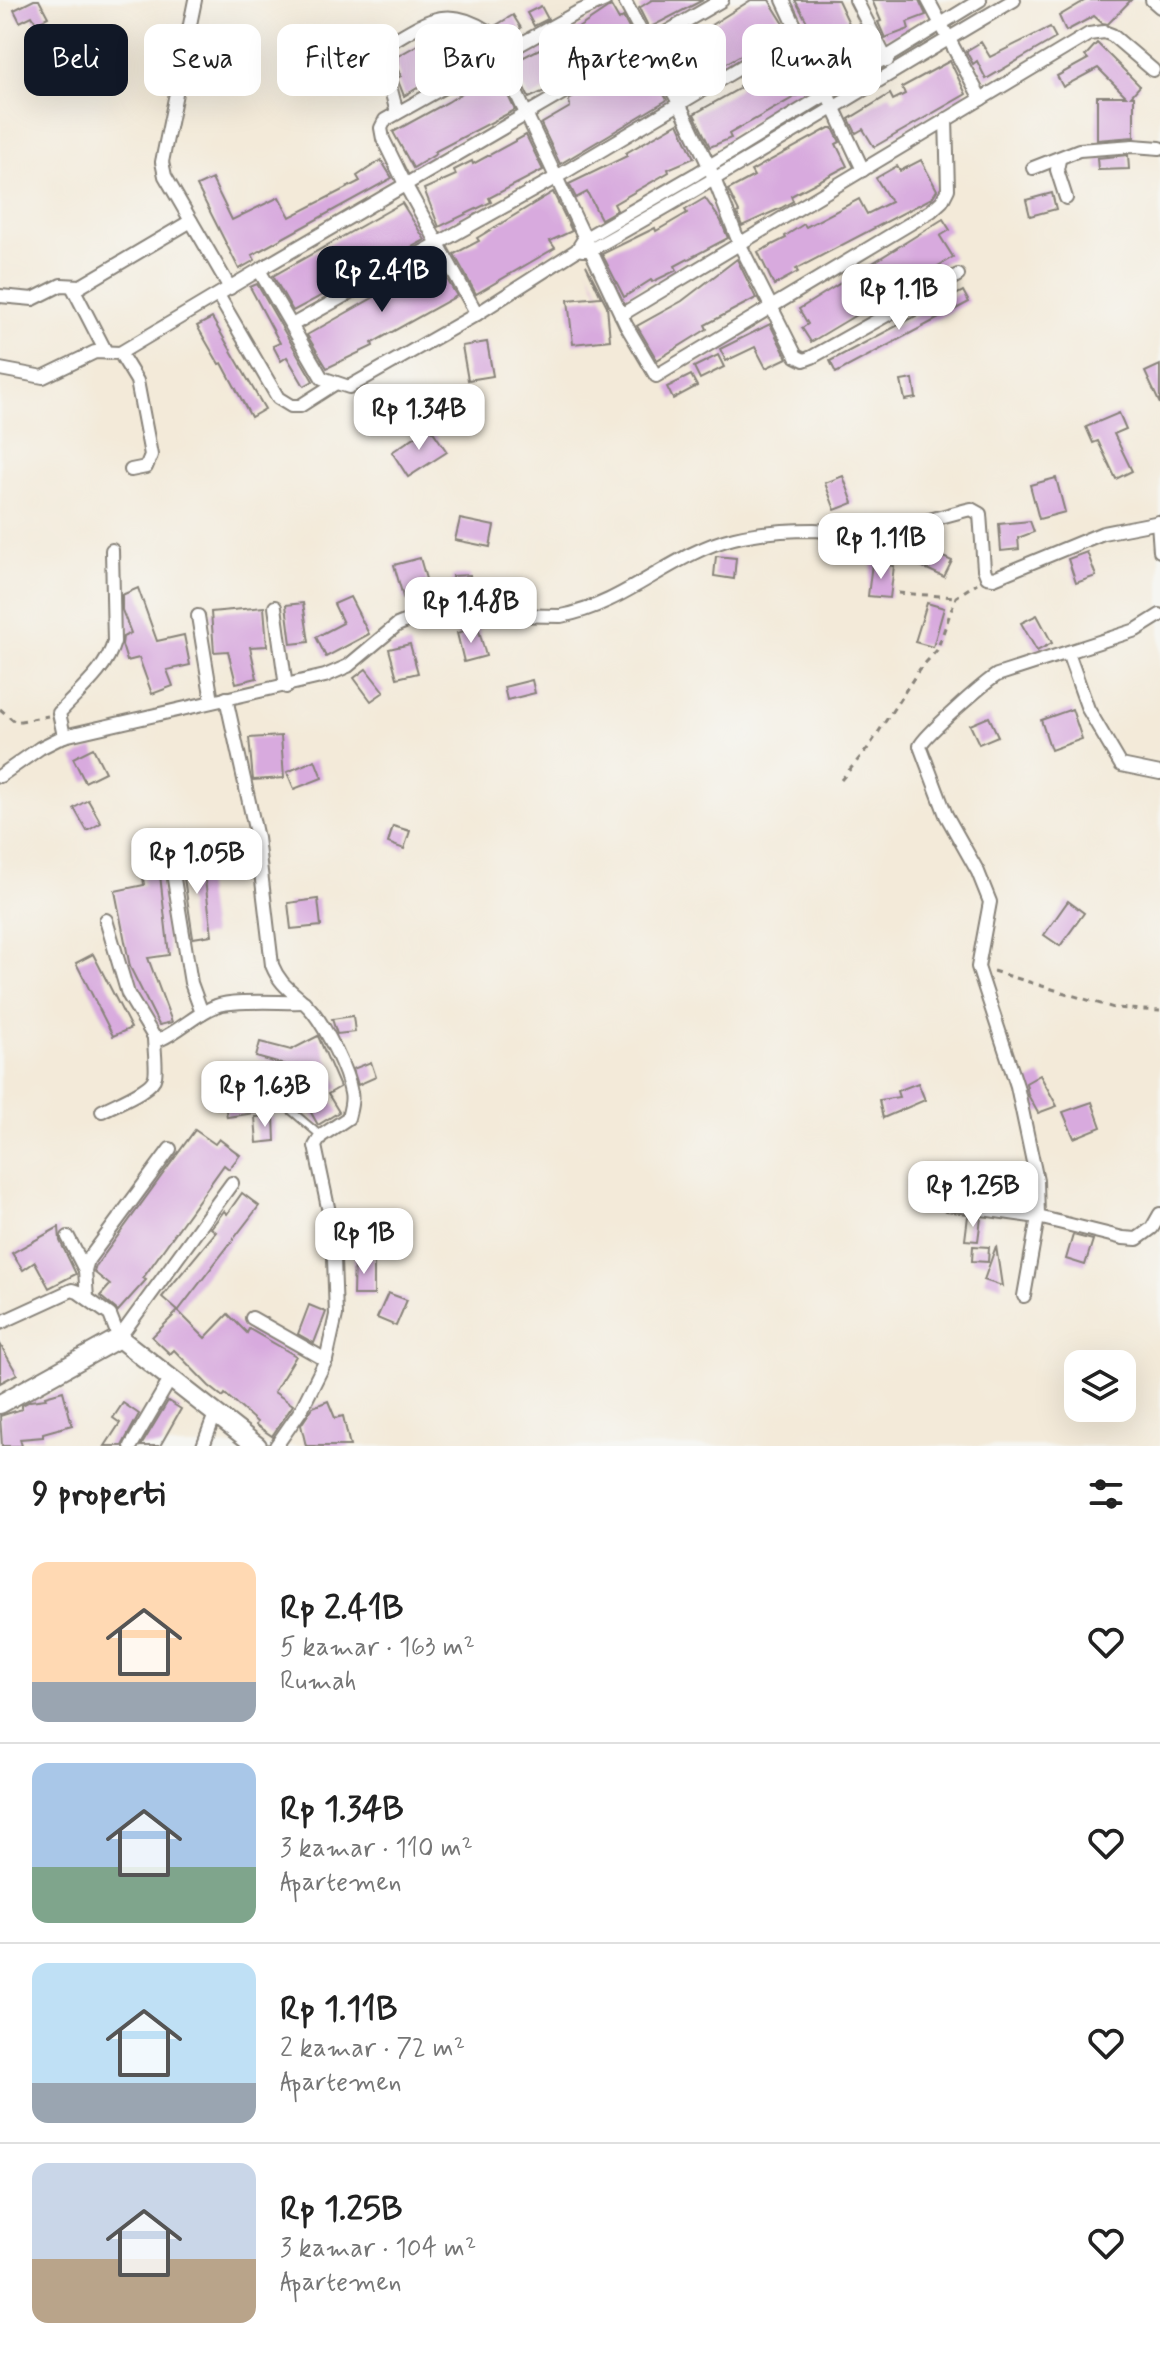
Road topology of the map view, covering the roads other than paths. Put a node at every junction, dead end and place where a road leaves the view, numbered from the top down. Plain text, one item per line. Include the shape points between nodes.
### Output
1 (195, 0) edge
2 (605, 0) edge
3 (624, 0) edge
4 (722, 0) edge
5 (783, 0) edge
6 (856, 0) edge
7 (928, 0) edge
8 (980, 0) edge
9 (1014, 0) edge
10 (1152, 0) edge
11 (1160, 7) edge
12 (421, 24) edge
13 (475, 24) edge
14 (638, 24) edge
15 (682, 24) edge
16 (794, 24) edge
17 (940, 24) junction
18 (415, 28) edge
19 (949, 40) junction
20 (523, 44) edge
21 (885, 57) junction
22 (881, 59) edge
23 (742, 66) edge
24 (1153, 70) dead end
25 (892, 72) junction
26 (429, 96) edge
27 (517, 96) edge
28 (558, 96) edge
29 (675, 96) edge
30 (821, 96) edge
31 (829, 96) edge
32 (981, 99) junction
33 (679, 103) junction
34 (834, 105) junction
35 (397, 113) junction
36 (526, 114) junction
37 (946, 119) junction
38 (1160, 148) edge
39 (1059, 160) junction
40 (709, 166) junction
41 (1033, 168) dead end
42 (863, 170) junction
43 (555, 178) junction
44 (714, 180) junction
45 (406, 186) junction
46 (1066, 198) dead end
47 (191, 221) junction
48 (438, 243) junction
49 (740, 245) junction
50 (583, 246) junction
51 (259, 270) junction
52 (958, 275) dead end
53 (72, 286) junction
54 (224, 291) junction
55 (0, 296) edge
56 (772, 306) junction
57 (477, 314) junction
58 (621, 315) junction
59 (292, 325) junction
60 (106, 352) junction
61 (120, 353) junction
62 (0, 369) edge
63 (336, 383) junction
64 (131, 470) dead end
65 (1159, 522) edge
66 (112, 550) dead end
67 (1160, 551) edge
68 (275, 607) dead end
69 (1160, 615) edge
70 (198, 616) dead end
71 (1068, 653) junction
72 (286, 687) junction
73 (226, 698) junction
74 (212, 701) junction
75 (64, 736) junction
76 (1160, 773) edge
77 (0, 776) edge
78 (174, 879) dead end
79 (106, 920) dead end
80 (304, 1002) junction
81 (202, 1013) junction
82 (154, 1037) junction
83 (287, 1107) dead end
84 (102, 1111) dead end
85 (321, 1136) junction
86 (170, 1149) dead end
87 (232, 1183) dead end
88 (947, 1204) dead end
89 (1160, 1214) edge
90 (1038, 1217) junction
91 (68, 1237) dead end
92 (85, 1270) junction
93 (1024, 1296) dead end
94 (87, 1298) junction
95 (252, 1318) dead end
96 (0, 1323) edge
97 (119, 1338) junction
98 (326, 1360) junction
99 (171, 1378) junction
100 (0, 1404) edge
101 (215, 1414) junction
102 (131, 1446) edge
103 (203, 1446) edge
104 (257, 1446) edge
105 (276, 1446) edge

1 - 47 street via 162,162
2 - 20 street
3 - 14 street
4 - 15 street
5 - 16 street
6 - 21 street
7 - 17 street
8 - 17 street
9 - 19 street
10 - 11 street
12 - 13 street via 455,16
17 - 19 street
17 - 21 street
18 - 35 street via 389,43 388,78
19 - 25 street
19 - 32 street
21 - 22 street
21 - 25 street
23 - 33 street
24 - 32 street via 1112,35 1096,32
25 - 34 street
26 - 35 street
27 - 36 street
28 - 36 street
29 - 33 street
30 - 40 street
31 - 34 street
32 - 37 street
33 - 40 street
33 - 43 street
34 - 42 street
34 - 44 street
35 - 45 street via 381,128
36 - 43 street
36 - 45 street
37 - 42 street
37 - 56 street via 948,189 942,201
38 - 39 street via 1105,146
39 - 41 street
39 - 46 street
40 - 44 street
40 - 50 street
42 - 49 street
43 - 48 street
43 - 50 street
44 - 49 street
44 - 50 street
45 - 48 street
45 - 51 street
47 - 53 street via 81,286
47 - 54 street
48 - 57 street
48 - 59 street
49 - 56 street
49 - 58 street
50 - 57 street
50 - 58 street
51 - 54 street
51 - 59 street
52 - 56 street via 804,360 796,356
53 - 55 street via 61,285 33,299
53 - 60 street
54 - 61 street
54 - 63 street via 284,404 300,406
56 - 58 street via 656,376
57 - 63 street via 349,387
59 - 63 street via 322,378
60 - 61 street
60 - 62 street via 95,352 43,377
61 - 64 street via 137,381 151,455 146,467
65 - 67 street
65 - 72 street via 1103,533 994,578 984,569 980,514 971,509 867,534 790,531 735,538 705,547 581,612 438,612 412,618 348,666
66 - 75 street via 111,655 59,713
68 - 72 street
69 - 71 street via 1136,630
70 - 74 street
71 - 76 street via 1088,709 1121,765
71 - 90 street via 985,682 920,746 946,815 990,902 978,967 1017,1086 1037,1181
72 - 73 street
73 - 74 street
73 - 80 street via 257,838 269,956 278,980
74 - 75 street
75 - 77 street
78 - 81 street via 191,983
79 - 82 street via 128,994
80 - 81 street via 219,1004
80 - 85 street via 320,1022 351,1092 348,1118
81 - 82 street via 173,1034
82 - 84 street via 153,1082
83 - 85 lane
85 - 98 street via 315,1154 333,1231 337,1292
86 - 92 street
87 - 97 street
88 - 90 street
89 - 90 street via 1137,1239
90 - 93 street
91 - 92 street
92 - 94 street
94 - 96 street via 67,1290
94 - 97 street via 110,1315
95 - 98 street
97 - 99 street
97 - 100 street
98 - 105 street
99 - 101 street
99 - 102 street
101 - 103 street
101 - 104 street

